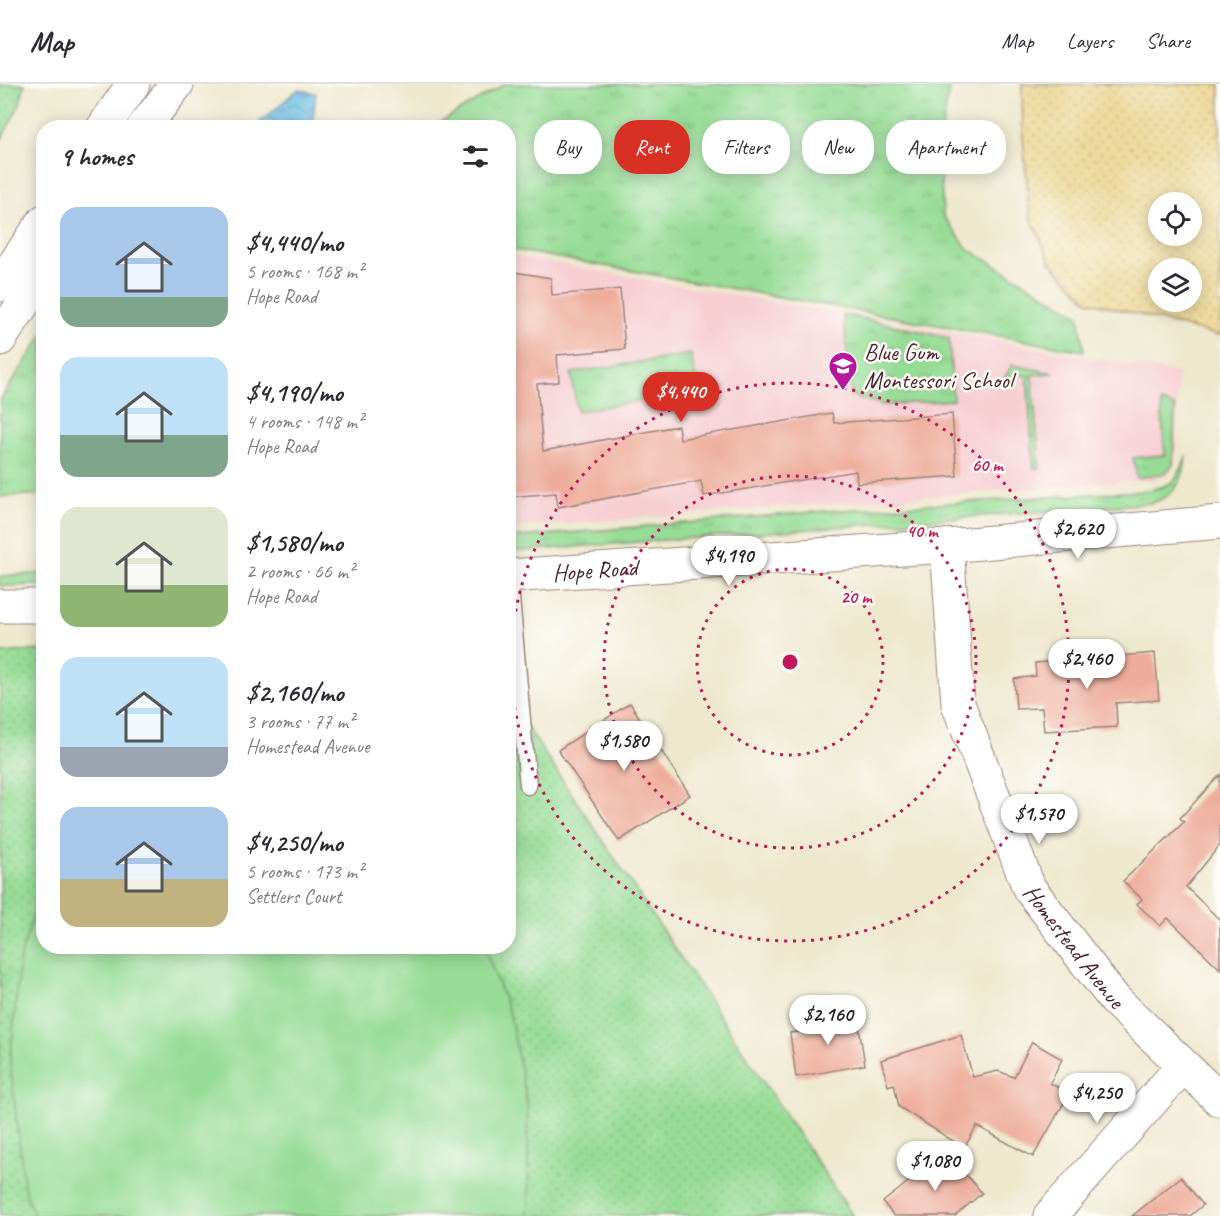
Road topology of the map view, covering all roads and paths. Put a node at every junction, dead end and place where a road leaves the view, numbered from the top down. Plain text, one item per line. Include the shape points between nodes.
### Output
1 (133, 84) edge
2 (177, 84) edge
3 (108, 120) edge
4 (149, 120) edge
5 (36, 233) edge
6 (36, 284) edge
7 (0, 285) edge
8 (0, 339) edge
9 (1220, 522) edge
10 (947, 546) junction
11 (516, 576) edge
12 (0, 606) edge
13 (36, 606) edge
14 (516, 653) edge
15 (528, 786) dead end
16 (1182, 1066) junction
17 (1220, 1100) edge
18 (1050, 1216) edge

1 - 3 street
2 - 4 street
5 - 7 street
6 - 8 street
9 - 10 street, Hope Road
10 - 11 street, Hope Road
10 - 16 street, Homestead Avenue via 958,704 1029,888 1114,1000
12 - 13 street
14 - 15 lane
16 - 17 street, Homestead Avenue
16 - 18 street

